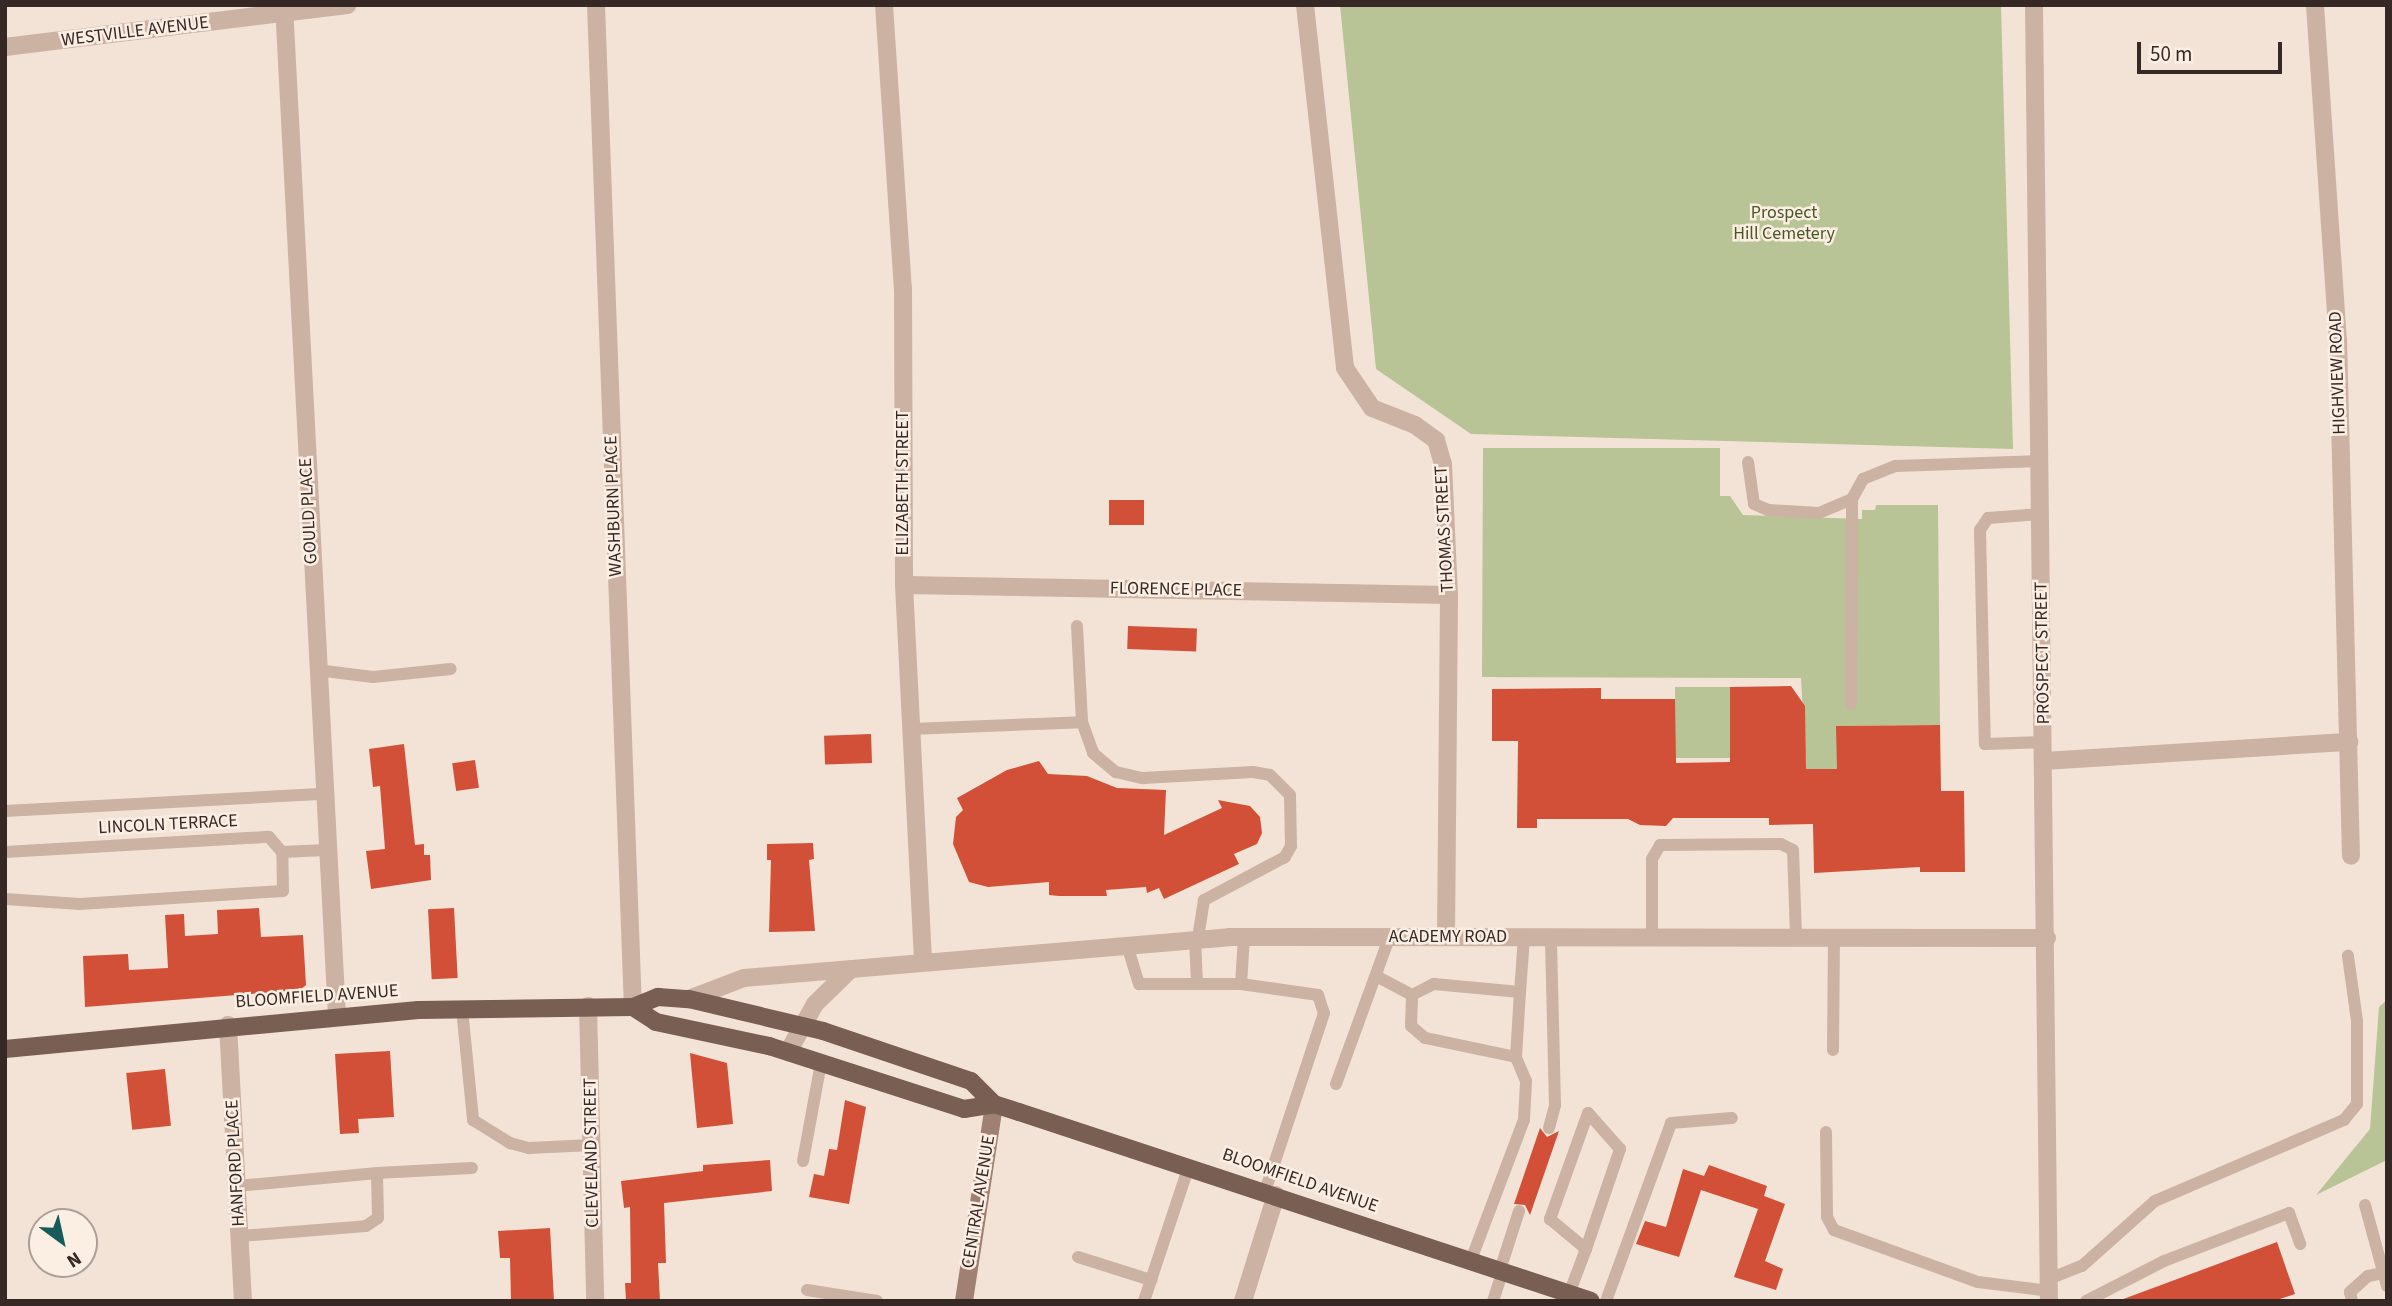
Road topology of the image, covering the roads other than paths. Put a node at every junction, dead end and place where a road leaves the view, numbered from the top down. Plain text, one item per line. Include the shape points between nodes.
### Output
1 (348, 5) edge
2 (596, 5) edge
3 (884, 5) edge
4 (1305, 5) edge
5 (2034, 5) edge
6 (2315, 5) edge
7 (284, 10) edge
8 (5, 47) edge
9 (1748, 461) dead end
10 (2040, 461) junction
11 (1852, 499) junction
12 (2041, 514) junction
13 (904, 585) junction
14 (1448, 595) junction
15 (1077, 626) dead end
16 (451, 669) dead end
17 (317, 670) junction
18 (1852, 704) dead end
19 (1082, 722) junction
20 (911, 729) junction
21 (2044, 742) junction
22 (2348, 742) junction
23 (2044, 761) junction
24 (324, 794) junction
25 (5, 811) edge
26 (326, 850) junction
27 (5, 852) edge
28 (282, 852) junction
29 (2351, 856) dead end
30 (5, 899) edge
31 (1390, 936) junction
32 (1446, 936) junction
33 (1244, 937) junction
34 (1524, 937) junction
35 (1551, 937) junction
36 (1652, 937) junction
37 (1796, 937) junction
38 (1834, 937) junction
39 (2047, 938) junction
40 (1196, 939) junction
41 (1126, 944) junction
42 (2348, 956) dead end
43 (923, 961) junction
44 (851, 969) junction
45 (1376, 976) junction
46 (1197, 983) junction
47 (1241, 984) junction
48 (1520, 992) junction
49 (1412, 995) junction
50 (689, 999) junction
51 (588, 1006) junction
52 (633, 1007) junction
53 (462, 1009) junction
54 (337, 1016) junction
55 (229, 1025) junction
56 (803, 1025) junction
57 (5, 1049) edge
58 (1833, 1050) dead end
59 (788, 1052) junction
60 (1516, 1057) junction
61 (821, 1063) junction
62 (1336, 1084) dead end
63 (994, 1104) junction
64 (1732, 1118) dead end
65 (1549, 1128) dead end
66 (1826, 1132) dead end
67 (592, 1145) junction
68 (803, 1161) dead end
69 (1189, 1166) junction
70 (472, 1168) dead end
71 (377, 1173) junction
72 (237, 1186) junction
73 (1270, 1193) junction
74 (2365, 1205) dead end
75 (1519, 1211) dead end
76 (240, 1236) junction
77 (2300, 1244) dead end
78 (1586, 1249) junction
79 (1078, 1257) dead end
80 (1471, 1261) junction
81 (1501, 1271) junction
82 (2382, 1273) junction
83 (1151, 1280) junction
84 (2387, 1286) edge
85 (807, 1290) dead end
86 (2049, 1290) edge
87 (1569, 1294) junction
88 (243, 1301) edge
89 (595, 1301) edge
90 (877, 1301) edge
91 (964, 1301) edge
92 (1144, 1301) edge
93 (1243, 1301) edge
94 (1493, 1301) edge
95 (1591, 1301) edge
96 (1606, 1301) edge
97 (2086, 1301) edge
98 (2352, 1301) edge

1 - 7 street, WESTVILLE AVENUE
2 - 52 street, WASHBURN PLACE
3 - 13 street, ELIZABETH STREET via 903,288
4 - 14 street, THOMAS STREET via 1345,368 1372,408 1415,425 1436,440 1444,472
5 - 10 street, PROSPECT STREET
6 - 22 street, HIGHVIEW ROAD via 2339,340
7 - 8 street, WESTVILLE AVENUE
7 - 17 street, GOULD PLACE
9 - 11 lane via 1754,504 1768,510 1819,513
10 - 11 lane via 1896,467 1863,479
10 - 12 street, PROSPECT STREET
11 - 18 lane
12 - 21 street, PROSPECT STREET
12 - 21 lane via 1992,517 1982,522 1980,530 1985,744
13 - 14 street, FLORENCE PLACE
13 - 20 street, ELIZABETH STREET
14 - 32 street, THOMAS STREET
15 - 19 lane
16 - 17 lane via 373,677
17 - 24 street, GOULD PLACE
19 - 20 lane
19 - 40 lane via 1093,753 1116,772 1143,778 1253,772 1270,775 1290,795 1291,846 1285,857 1204,900
20 - 43 street, ELIZABETH STREET
21 - 23 street, PROSPECT STREET
22 - 23 street
22 - 29 street, HIGHVIEW ROAD
23 - 39 street, PROSPECT STREET
24 - 25 lane
24 - 26 street, GOULD PLACE
26 - 28 lane, LINCOLN TERRACE
26 - 54 street, GOULD PLACE
27 - 28 lane, LINCOLN TERRACE via 269,837
28 - 30 lane via 283,891 80,904
31 - 32 street, ACADEMY ROAD
31 - 33 street, ACADEMY ROAD
31 - 45 lane
32 - 34 street, ACADEMY ROAD
33 - 40 street, ACADEMY ROAD
33 - 47 lane
34 - 35 street, ACADEMY ROAD
34 - 48 lane
35 - 36 street, ACADEMY ROAD
35 - 65 lane via 1555,1105
36 - 37 street, ACADEMY ROAD
36 - 37 lane via 1652,859 1660,845 1781,844 1793,850
37 - 38 street, ACADEMY ROAD
38 - 39 street, ACADEMY ROAD
38 - 58 lane
39 - 86 street, PROSPECT STREET
40 - 41 street, ACADEMY ROAD
40 - 46 lane
41 - 43 street, ACADEMY ROAD
41 - 46 lane via 1139,984
42 - 86 lane via 2357,1021 2357,1104 2344,1120 2155,1201
43 - 44 street, ACADEMY ROAD
44 - 50 street, ACADEMY ROAD via 744,978
44 - 56 street via 815,1004
45 - 49 lane
45 - 62 lane
46 - 47 lane
47 - 73 lane via 1311,991 1321,1003 1321,1022
48 - 49 lane via 1434,984
48 - 60 lane
49 - 60 lane via 1411,1026 1424,1038
50 - 52 main road, BLOOMFIELD AVENUE via 658,997
50 - 56 main road, BLOOMFIELD AVENUE
51 - 52 main road, BLOOMFIELD AVENUE
51 - 53 main road, BLOOMFIELD AVENUE
51 - 67 street, CLEVELAND STREET
52 - 59 main road, BLOOMFIELD AVENUE via 656,1022
53 - 54 main road, BLOOMFIELD AVENUE
53 - 67 lane via 473,1120 510,1143 529,1148
54 - 55 main road, BLOOMFIELD AVENUE
55 - 57 main road, BLOOMFIELD AVENUE
55 - 72 street, HANFORD PLACE
56 - 59 street
56 - 63 main road, BLOOMFIELD AVENUE via 971,1081
59 - 61 main road, BLOOMFIELD AVENUE
60 - 80 lane via 1526,1081 1524,1120
61 - 63 main road, BLOOMFIELD AVENUE via 964,1109
61 - 68 lane
63 - 69 main road, BLOOMFIELD AVENUE
63 - 91 main road, CENTRAL AVENUE
64 - 96 lane via 1671,1123
66 - 86 lane via 1827,1217 1834,1230 1978,1282
67 - 89 street, CLEVELAND STREET
69 - 73 main road, BLOOMFIELD AVENUE
69 - 83 lane
70 - 71 lane
71 - 72 lane
71 - 76 lane via 378,1218 373,1223
72 - 76 street, HANFORD PLACE
73 - 80 main road, BLOOMFIELD AVENUE
73 - 93 street
74 - 82 lane
75 - 81 lane
76 - 88 street, HANFORD PLACE
77 - 97 lane via 2289,1213 2164,1261
78 - 78 lane via 1620,1149 1588,1113 1550,1219
78 - 87 lane
79 - 83 lane
80 - 81 main road, BLOOMFIELD AVENUE
81 - 87 main road, BLOOMFIELD AVENUE
81 - 94 lane
82 - 84 lane
82 - 98 lane via 2368,1276 2350,1292
83 - 92 lane
85 - 90 lane
87 - 95 main road, BLOOMFIELD AVENUE

